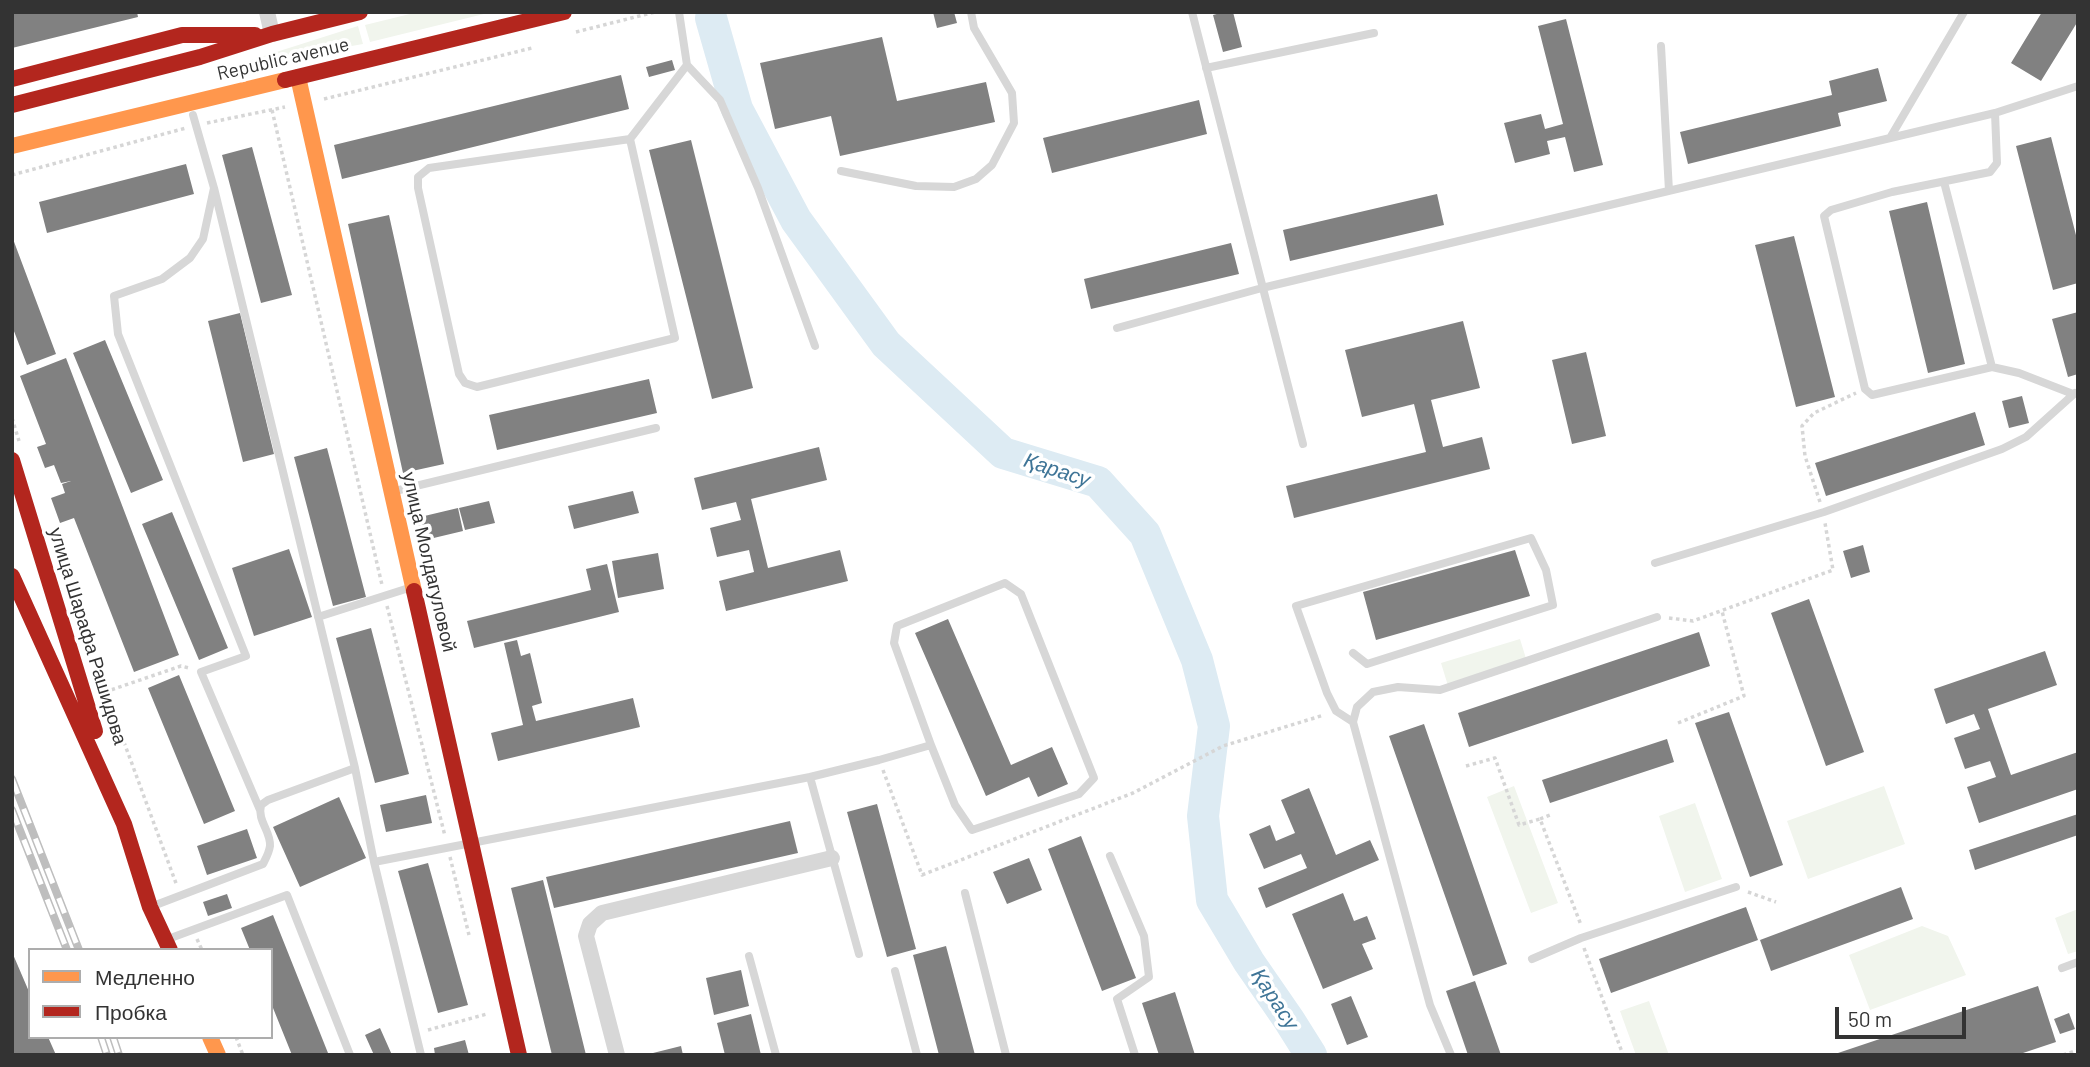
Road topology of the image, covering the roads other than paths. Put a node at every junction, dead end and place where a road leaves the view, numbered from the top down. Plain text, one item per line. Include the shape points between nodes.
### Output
1 (267, 12) edge
2 (360, 12) edge
3 (564, 12) edge
4 (679, 12) edge
5 (971, 12) edge
6 (1192, 12) edge
7 (1964, 12) edge
8 (1374, 33) dead end
9 (272, 34) junction
10 (1661, 46) dead end
11 (687, 65) junction
12 (1206, 68) junction
13 (298, 77) junction
14 (12, 79) edge
15 (275, 82) junction
16 (2078, 86) edge
17 (12, 105) edge
18 (1995, 113) junction
19 (193, 115) junction
20 (1890, 138) junction
21 (630, 139) junction
22 (12, 146) edge
23 (12, 159) edge
24 (841, 171) dead end
25 (1944, 182) junction
26 (214, 188) junction
27 (1669, 191) junction
28 (1262, 288) junction
29 (1117, 328) dead end
30 (815, 346) dead end
31 (1992, 367) junction
32 (2075, 393) edge
33 (656, 428) dead end
34 (1304, 444) dead end
35 (12, 460) edge
36 (392, 492) junction
37 (1655, 563) dead end
38 (12, 576) edge
39 (414, 586) junction
40 (318, 617) junction
41 (1657, 617) road end
42 (1353, 653) dead end
43 (1353, 722) junction
44 (931, 745) junction
45 (355, 768) junction
46 (810, 777) junction
47 (260, 810) junction
48 (124, 824) junction
49 (469, 842) junction
50 (1110, 856) dead end
51 (832, 858) junction
52 (374, 862) junction
53 (1736, 887) road end
54 (965, 893) dead end
55 (150, 906) junction
56 (168, 945) edge
57 (859, 954) dead end
58 (749, 956) dead end
59 (1532, 959) dead end
60 (2078, 962) edge
61 (2062, 968) dead end
62 (895, 971) dead end
63 (211, 1039) edge
64 (218, 1055) edge
65 (350, 1055) edge
66 (421, 1055) edge
67 (519, 1055) edge
68 (617, 1055) edge
69 (776, 1055) edge
70 (917, 1055) edge
71 (1006, 1055) edge
72 (1136, 1055) edge
73 (1451, 1055) edge

1 - 9 street
2 - 9 main road, Republic avenue
3 - 13 main road, Republic avenue
4 - 11 lane
5 - 24 lane via 974,28 1012,93 1014,123 992,165 976,179 954,187 916,186
6 - 12 lane
7 - 20 lane
8 - 12 lane
9 - 14 main road via 182,35
9 - 17 main road, Republic avenue
10 - 27 lane
11 - 21 lane
11 - 30 lane via 720,100 758,188
12 - 28 lane
13 - 15 main road, Republic avenue
13 - 36 main road, улица Молдагуловой
15 - 19 main road
15 - 22 main road, Republic avenue
16 - 18 lane
18 - 20 lane
18 - 25 lane via 1997,163 1990,172
19 - 23 main road
19 - 26 lane
20 - 27 lane
21 - 21 lane via 675,338 477,387 465,383 418,177 429,167
25 - 31 lane
25 - 31 lane via 1892,192 1830,210 1824,216 1865,389 1872,395
26 - 40 lane
26 - 47 lane via 204,239 190,258 162,279 114,296 118,334 246,656 201,672
27 - 28 lane
28 - 29 lane
28 - 34 lane
31 - 32 lane
32 - 37 lane via 2026,437 2002,449 1824,512
33 - 36 lane
35 - 48 main road, улица Шарафа Рашидова
36 - 39 main road, улица Молдагуловой
38 - 48 main road, улица Шарафа Рашидова
39 - 40 lane
39 - 49 main road, улица Молдагуловой
40 - 45 lane
41 - 43 lane via 1440,690 1398,687 1373,692 1357,706
42 - 43 lane via 1367,664 1553,605 1546,570 1531,538 1296,606 1326,693 1336,711
43 - 73 lane via 1430,1005
44 - 44 lane via 894,643 897,626 1005,583 1021,594 1094,778 1079,794 972,830 955,805
44 - 46 lane
45 - 47 lane via 268,800
45 - 52 lane
46 - 49 lane
46 - 51 lane
47 - 55 lane via 270,840 263,864
48 - 55 main road, улица Шарафа Рашидова
49 - 52 lane
49 - 67 main road, улица Молдагуловой
50 - 72 lane via 1144,936 1150,976 1116,999
51 - 57 lane
51 - 68 street via 596,918 586,936
52 - 66 lane
53 - 59 lane
54 - 71 lane
55 - 56 main road, улица Шарафа Рашидова
56 - 65 lane via 287,895
58 - 69 lane
60 - 61 lane
62 - 70 lane
63 - 64 main road

